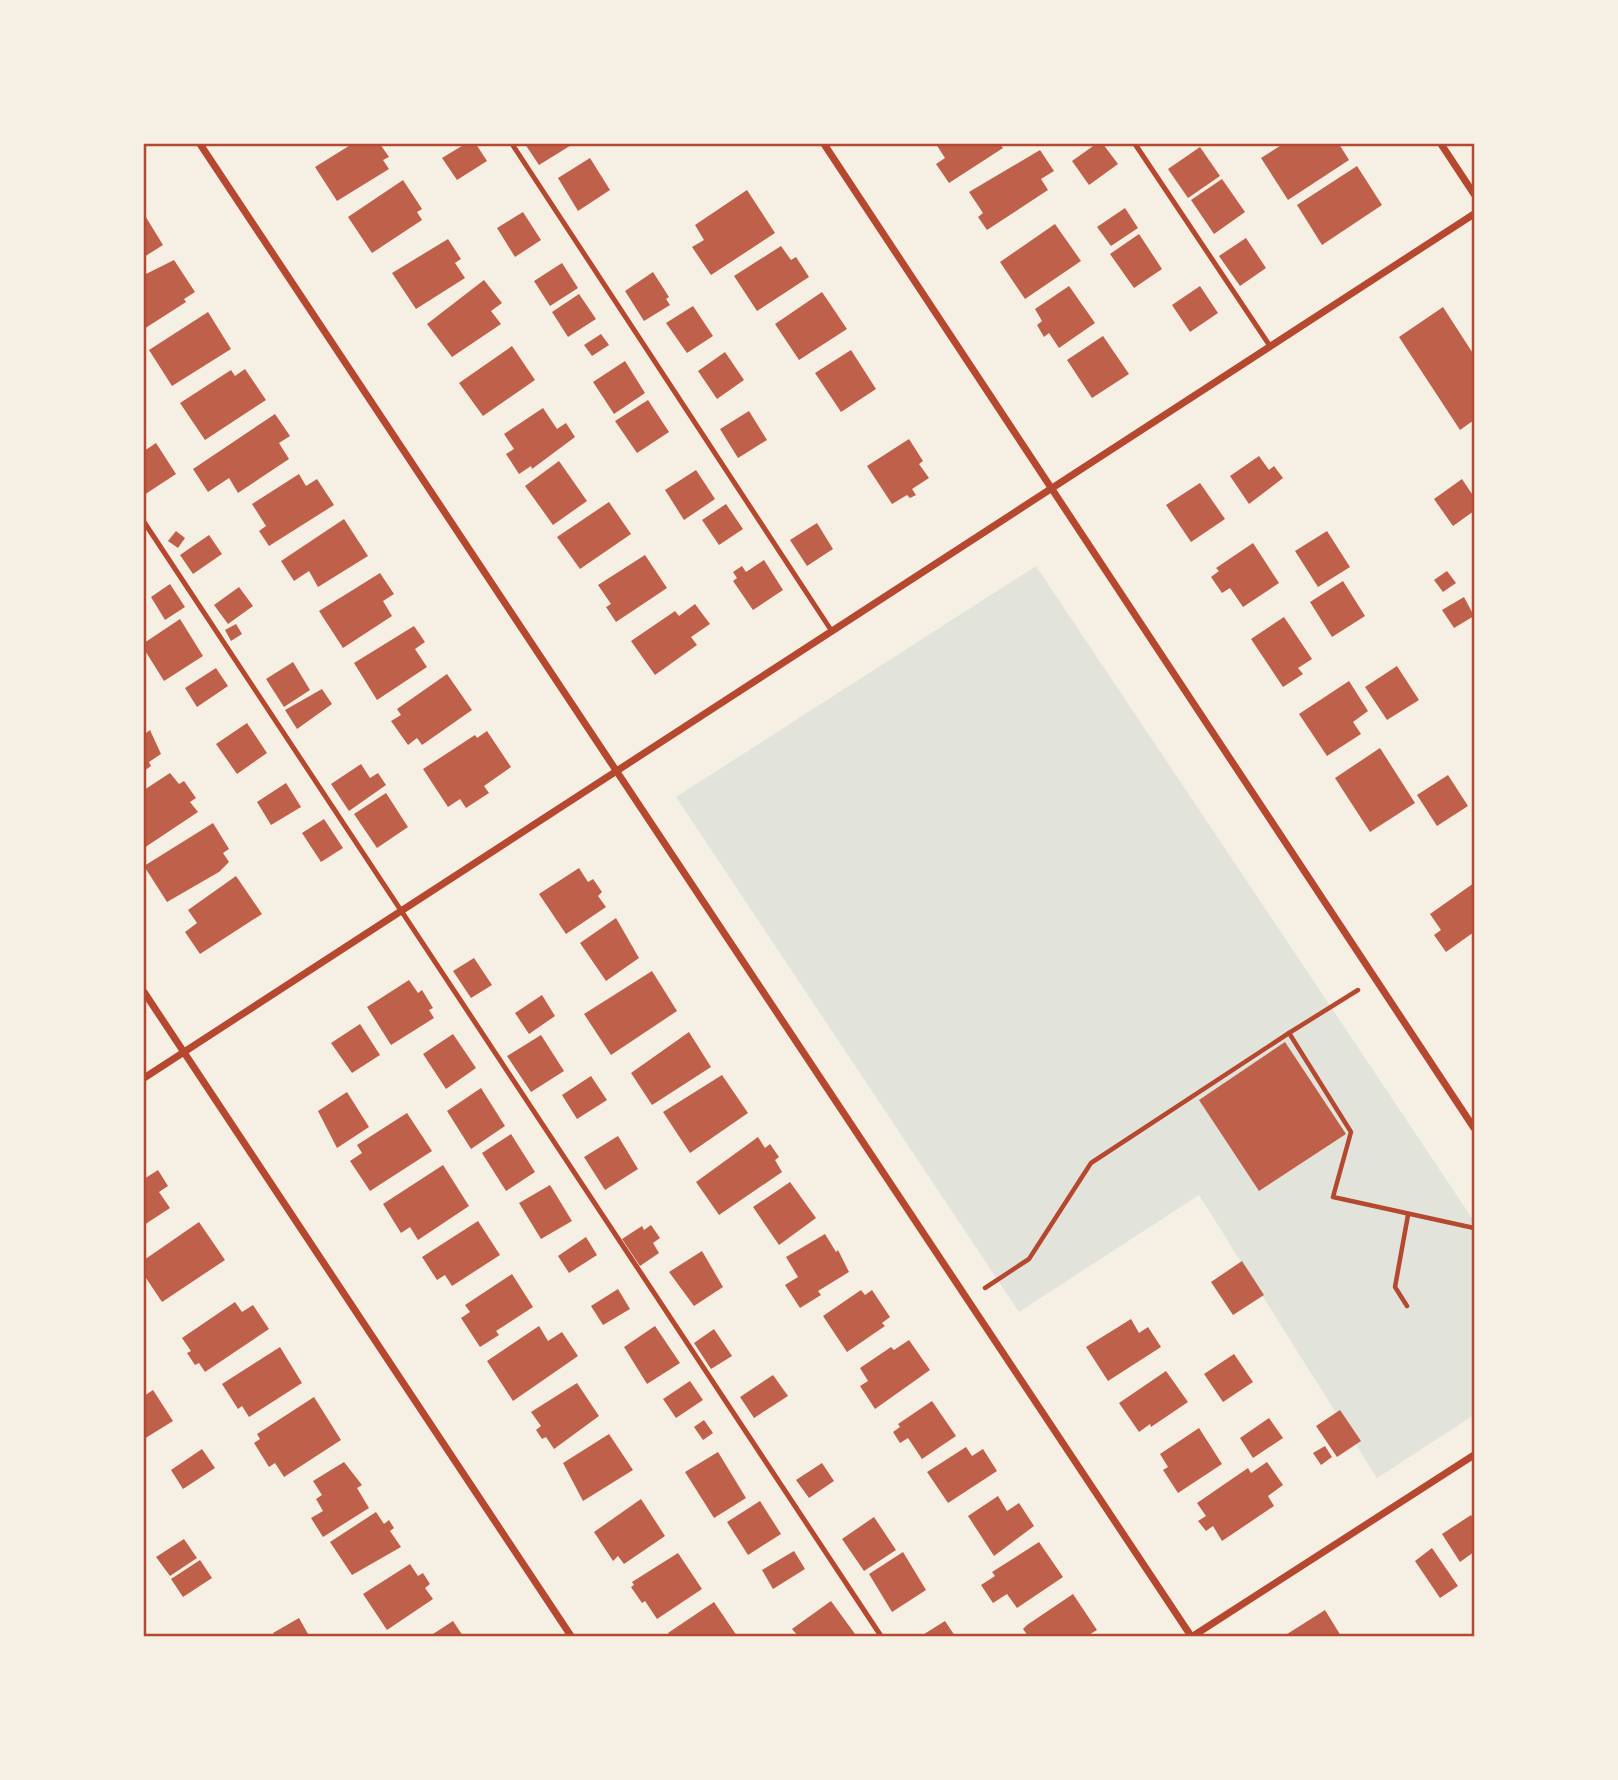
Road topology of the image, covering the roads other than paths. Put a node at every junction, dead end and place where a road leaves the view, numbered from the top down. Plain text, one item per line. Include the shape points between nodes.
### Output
1 (200, 144) edge
2 (512, 144) edge
3 (824, 144) edge
4 (1135, 144) edge
5 (1441, 144) edge
6 (1475, 194) edge
7 (1475, 214) edge
8 (1270, 346) junction
9 (1053, 486) junction
10 (144, 522) edge
11 (831, 630) junction
12 (617, 771) junction
13 (400, 913) junction
14 (144, 992) edge
15 (183, 1051) junction
16 (144, 1077) edge
17 (1475, 1128) edge
18 (1475, 1455) edge
19 (571, 1636) edge
20 (881, 1636) edge
21 (1192, 1636) edge

1 - 12 street
2 - 11 lane
3 - 9 street
4 - 8 lane
5 - 6 street
7 - 8 street
8 - 9 street
9 - 11 street
9 - 17 street
10 - 13 lane
11 - 12 street
12 - 13 street
12 - 21 street
13 - 15 street
13 - 20 lane
14 - 15 street
15 - 16 street
15 - 19 street
18 - 21 street

